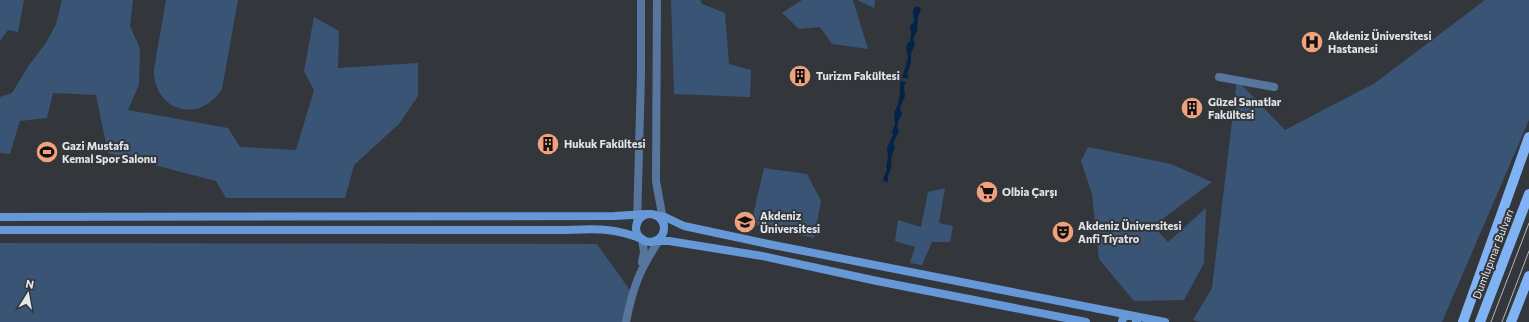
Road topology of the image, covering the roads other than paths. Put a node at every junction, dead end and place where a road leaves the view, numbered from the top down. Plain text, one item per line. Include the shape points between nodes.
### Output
1 (641, 0) edge
2 (657, 0) edge
3 (1219, 77) dead end
4 (1274, 87) dead end
5 (1529, 137) edge
6 (1529, 194) edge
7 (642, 215) junction
8 (659, 216) junction
9 (0, 217) edge
10 (0, 230) edge
11 (642, 240) junction
12 (658, 240) junction
13 (639, 272) junction
14 (1529, 276) edge
15 (1131, 315) junction
16 (626, 322) edge
17 (1086, 322) edge
18 (1122, 322) edge
19 (1137, 322) edge
20 (1165, 322) edge
21 (1462, 322) edge
22 (1480, 322) edge
23 (1511, 322) edge

1 - 7 street
2 - 8 street via 656,181
3 - 4 street
5 - 21 main road
6 - 22 main road, Dumlupınar Bulvarı
7 - 8 street
7 - 9 street
7 - 11 street via 637,224 637,232
8 - 12 street via 664,230
8 - 15 street via 684,226 760,242
10 - 11 street via 604,229 628,233
11 - 12 street
11 - 13 street via 644,252
12 - 13 street
12 - 17 street via 762,256
13 - 16 street
14 - 23 main road
15 - 18 street via 1125,316
15 - 19 street
15 - 20 street

